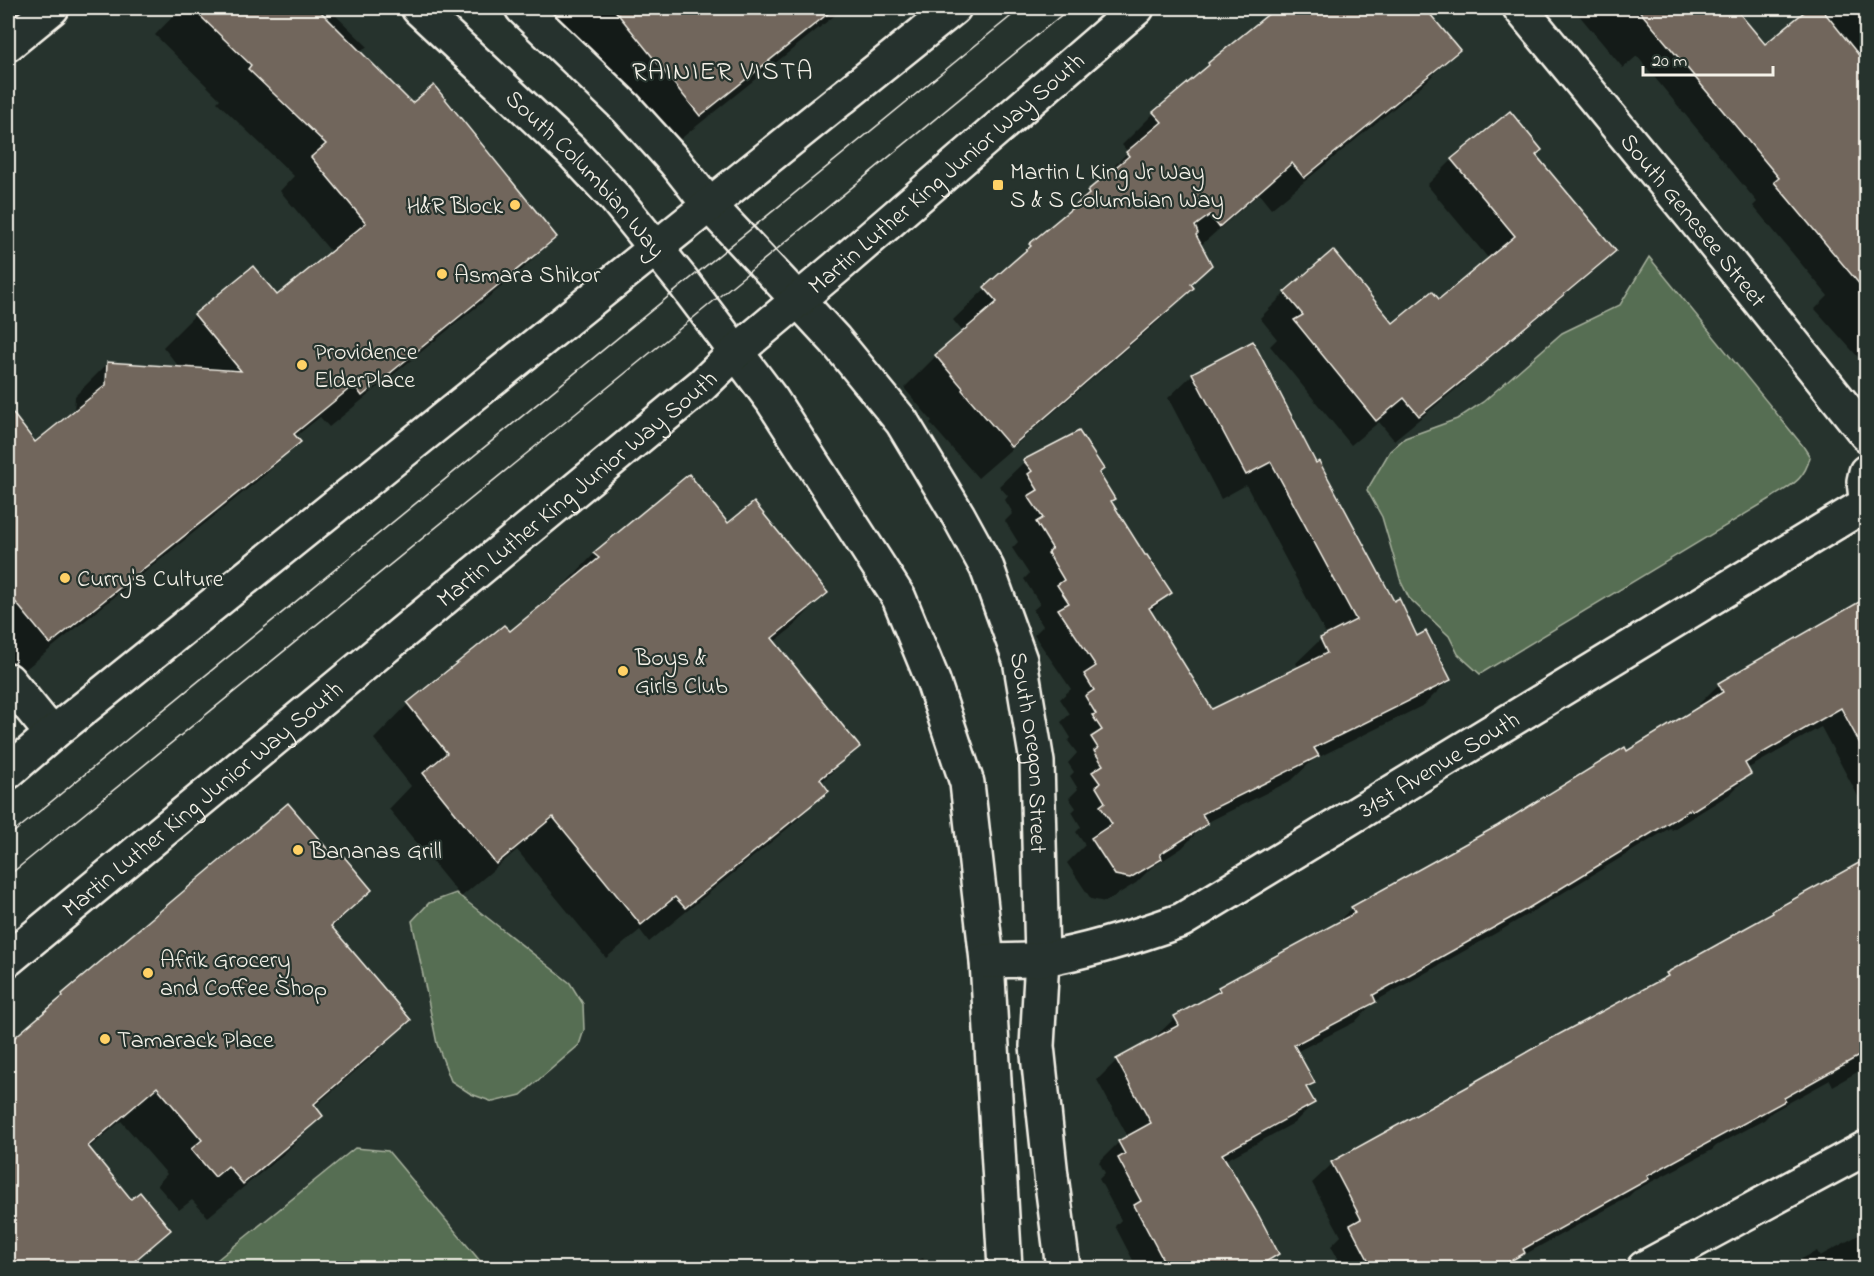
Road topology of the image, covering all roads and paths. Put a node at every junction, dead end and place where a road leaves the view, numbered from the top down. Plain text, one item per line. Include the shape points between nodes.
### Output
1 (52, 8) edge
2 (418, 8) edge
3 (522, 8) edge
4 (954, 8) edge
5 (1137, 8) edge
6 (1520, 8) edge
7 (8, 44) edge
8 (710, 205) junction
9 (655, 247) junction
10 (799, 301) junction
11 (736, 352) junction
12 (1866, 434) edge
13 (1866, 472) edge
14 (1866, 498) edge
15 (1866, 504) edge
16 (8, 680) edge
17 (52, 734) junction
18 (8, 772) edge
19 (8, 958) edge
20 (1042, 959) junction
21 (987, 961) junction
22 (1866, 1148) edge
23 (1005, 1269) edge
24 (1063, 1269) edge
25 (1644, 1269) edge

1 - 7 street
2 - 9 street, South Columbian Way via 571,151
3 - 8 street via 626,108
4 - 8 street
5 - 10 street, Martin Luther King Junior Way South
6 - 12 street, South Genesee Street
8 - 9 street
8 - 10 street
9 - 11 street, South Columbian Way
9 - 17 street
10 - 11 street, Martin Luther King Junior Way South
10 - 20 street, South Oregon Street via 902,422 987,568 1020,660 1037,762
11 - 19 street, Martin Luther King Junior Way South via 702,385
11 - 21 street via 772,400 899,598 933,681 967,783
13 - 14 street
15 - 20 street, 31st Avenue South via 1182,920 1119,942
16 - 17 street
17 - 18 street
20 - 21 street, 31st Avenue South
20 - 24 street, South Oregon Street via 1037,1046
21 - 23 street
22 - 25 street

